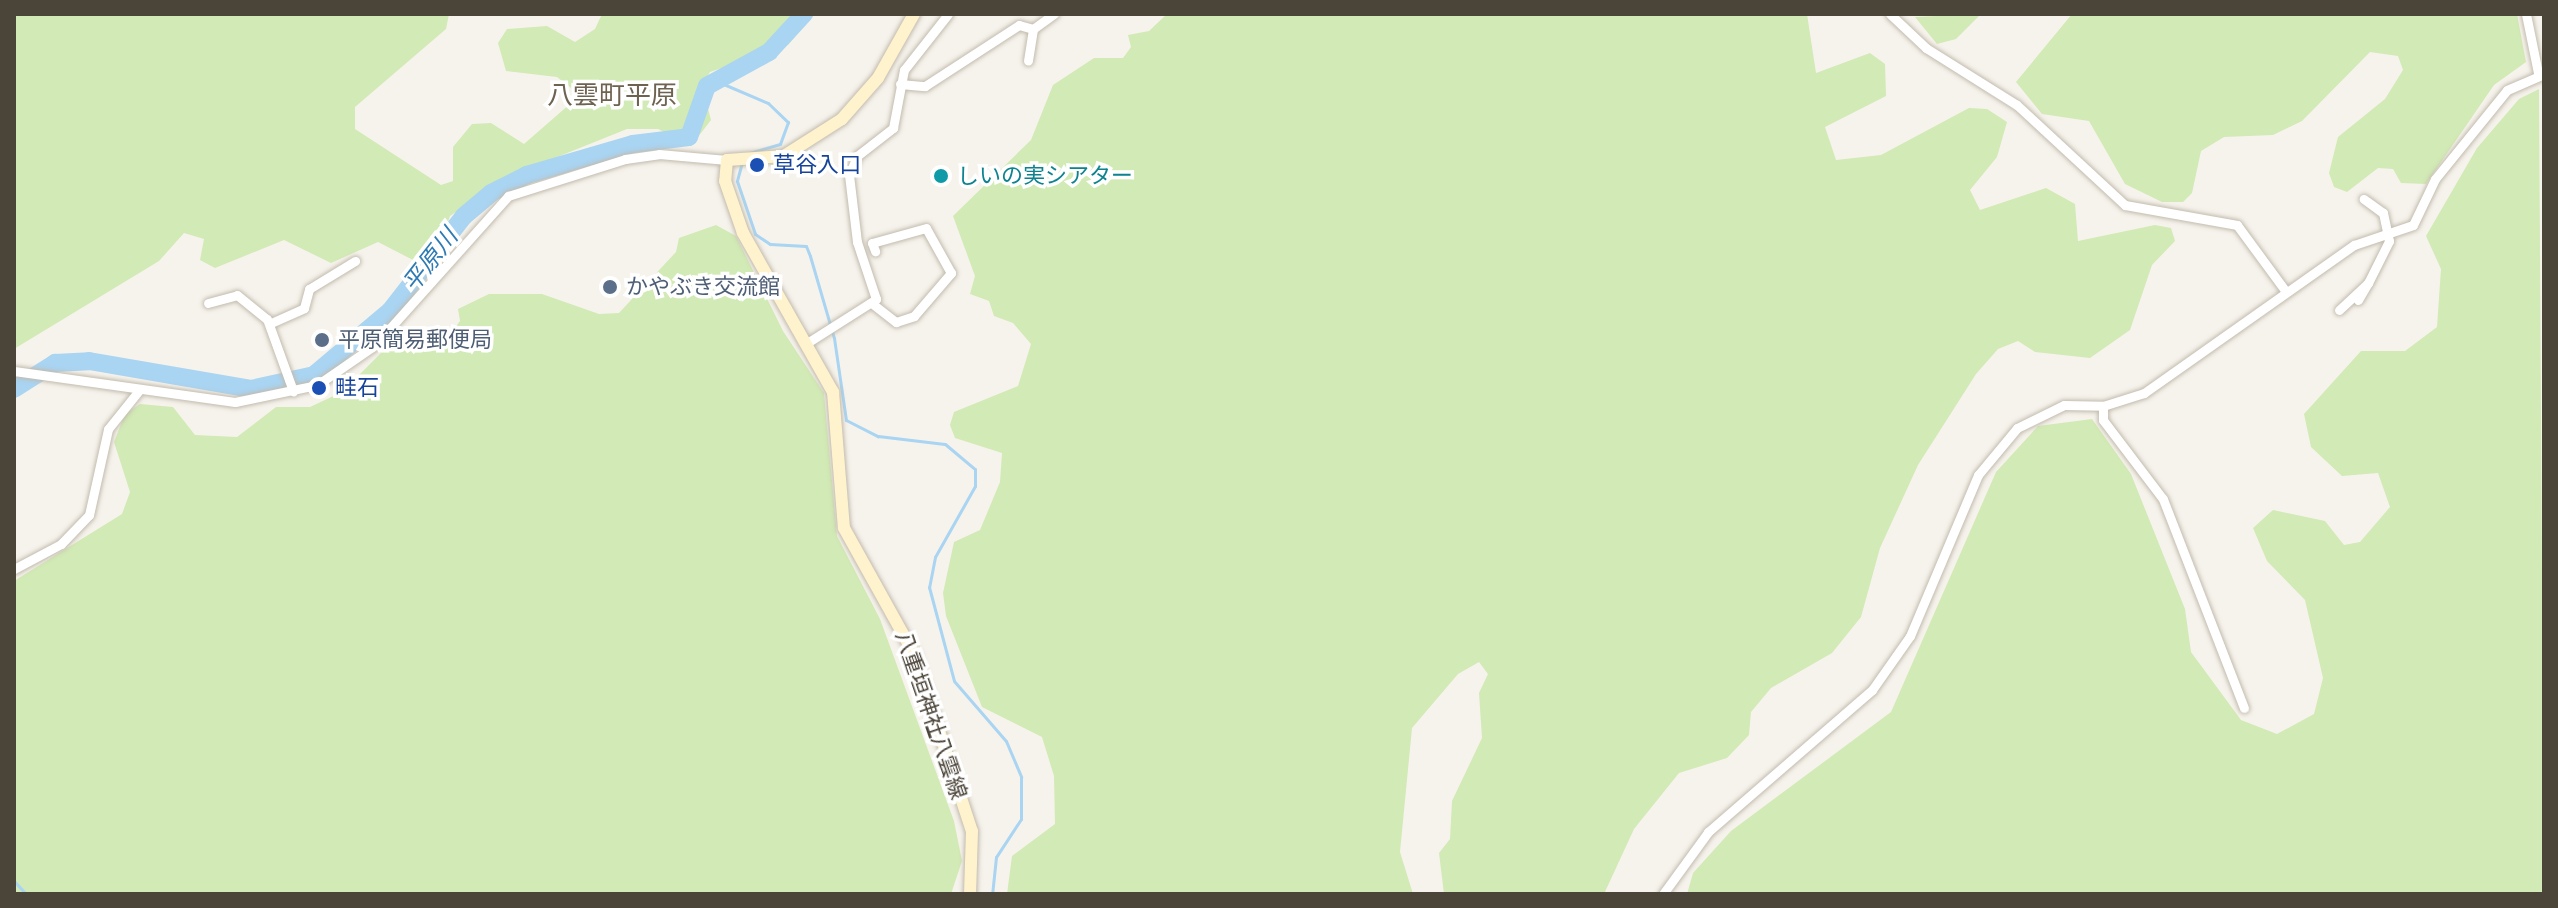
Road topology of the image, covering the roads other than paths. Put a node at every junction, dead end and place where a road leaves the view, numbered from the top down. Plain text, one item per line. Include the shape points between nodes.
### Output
1 (914, 14) edge
2 (948, 14) edge
3 (1054, 14) edge
4 (1890, 14) edge
5 (2526, 14) edge
6 (1033, 29) junction
7 (1028, 61) dead end
8 (2541, 73) edge
9 (900, 84) junction
10 (736, 161) junction
11 (2364, 199) dead end
12 (2388, 233) junction
13 (875, 251) dead end
14 (355, 261) dead end
15 (2368, 283) junction
16 (2284, 289) junction
17 (2358, 300) dead end
18 (208, 303) dead end
19 (874, 305) junction
20 (2339, 310) dead end
21 (271, 323) junction
22 (807, 343) junction
23 (14, 371) edge
24 (140, 389) junction
25 (293, 389) junction
26 (2103, 406) junction
27 (14, 569) edge
28 (2244, 708) dead end
29 (970, 894) edge
30 (1663, 894) edge

1 - 10 main road via 878,78 842,119 784,156
2 - 9 street via 908,61
3 - 6 street
4 - 16 street via 1926,48 2017,105 2125,205 2237,225
5 - 8 street
6 - 7 street
6 - 9 street via 1013,27 925,86
8 - 12 street via 2503,95 2435,179 2413,225
9 - 19 street via 893,128 857,156 849,175 857,242 878,286
10 - 22 main road, 八重垣神社八雲線 via 739,225
10 - 25 street via 659,154 625,159 508,196 359,359
11 - 12 street via 2383,213
12 - 15 street
12 - 16 street via 2363,239
13 - 19 street via 872,243 926,228 951,273 914,316 896,322
14 - 21 street via 309,289 304,308
15 - 17 street
15 - 20 street
16 - 26 street via 2144,393
18 - 21 street via 237,295
19 - 22 street
21 - 25 street
22 - 29 main road, 八重垣神社八雲線 via 833,392 844,528 908,639 972,831
23 - 24 street
24 - 25 street via 235,402
24 - 27 street via 108,429 89,515 61,544
26 - 28 street via 2103,420 2163,499
26 - 30 street via 2064,405 2037,414 2001,443 1958,515 1910,636 1872,690 1708,832

